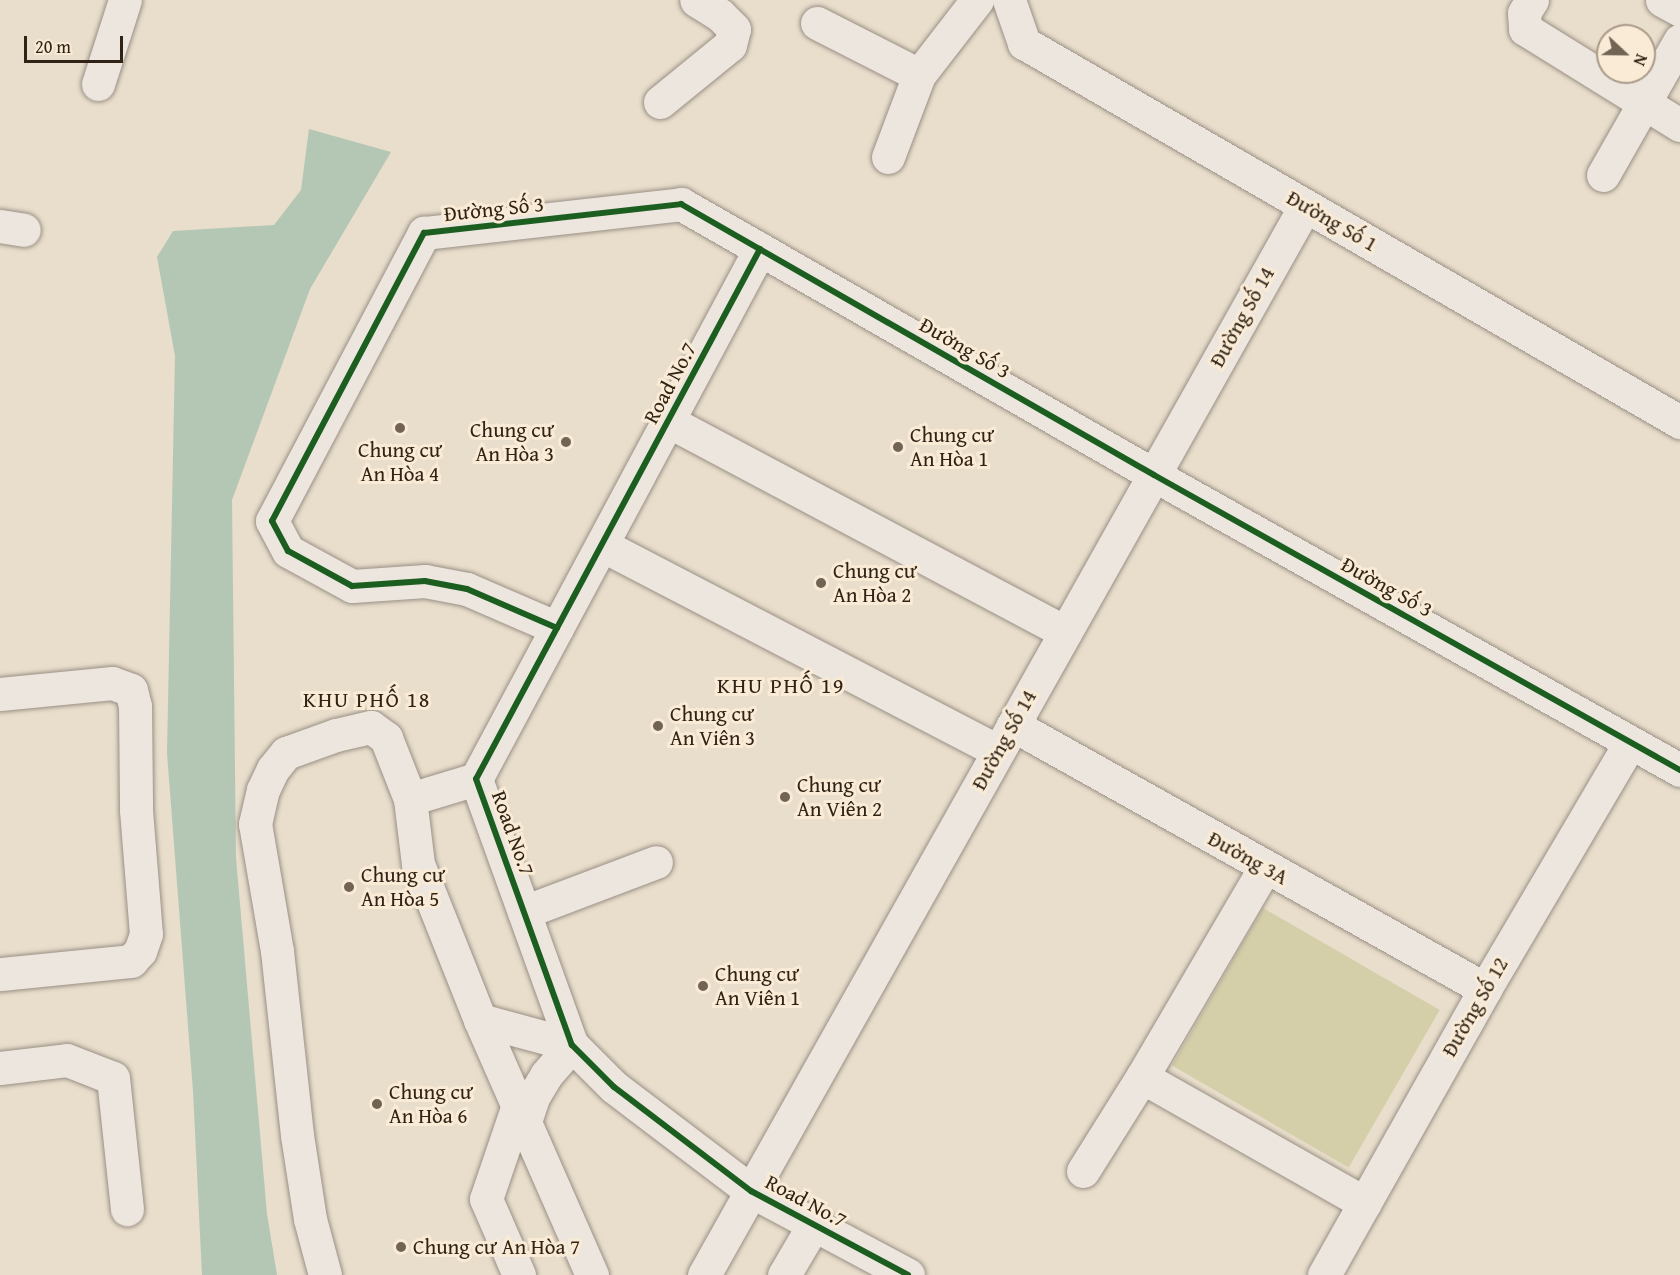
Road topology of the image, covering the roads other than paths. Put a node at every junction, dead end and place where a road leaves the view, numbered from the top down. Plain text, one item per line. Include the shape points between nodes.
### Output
1 (125, 0) edge
2 (696, 0) edge
3 (977, 0) edge
4 (1009, 0) edge
5 (1532, 0) edge
6 (1662, 0) edge
7 (1680, 10) edge
8 (817, 22) dead end
9 (1680, 40) edge
10 (919, 75) junction
11 (98, 84) dead end
12 (660, 102) dead end
13 (1643, 104) junction
14 (1680, 125) edge
15 (888, 157) dead end
16 (1603, 175) dead end
17 (1305, 206) junction
18 (760, 249) junction
19 (668, 421) junction
20 (1680, 422) edge
21 (1154, 475) junction
22 (602, 545) junction
23 (557, 628) junction
24 (1065, 632) junction
25 (0, 694) edge
26 (1006, 738) junction
27 (1630, 743) junction
28 (1680, 770) edge
29 (476, 779) junction
30 (410, 799) junction
31 (656, 862) dead end
32 (1265, 867) junction
33 (524, 912) junction
34 (0, 974) edge
35 (1485, 989) junction
36 (480, 1020) junction
37 (572, 1046) junction
38 (0, 1068) edge
39 (1142, 1077) junction
40 (522, 1114) junction
41 (1083, 1171) dead end
42 (751, 1191) junction
43 (1365, 1203) junction
44 (127, 1209) dead end
45 (814, 1224) junction
46 (325, 1275) edge
47 (519, 1275) edge
48 (592, 1275) edge
49 (704, 1275) edge
50 (784, 1275) edge
51 (908, 1275) edge
52 (1324, 1275) edge

1 - 11 street
2 - 12 street via 734,29 730,45
3 - 10 street
4 - 17 street, Đường Số 1 via 1024,43
5 - 13 street via 1524,13 1525,29
6 - 7 street
8 - 10 street
9 - 13 street
10 - 15 street
13 - 14 street
13 - 16 street
17 - 20 street, Đường Số 1
17 - 21 street, Đường Số 14
18 - 19 street, Road No.7
18 - 21 street, Đường Số 3
18 - 23 street, Đường Số 3 via 681,204 424,233 272,521 288,551 352,586 424,581 467,588
19 - 22 street, Road No.7
19 - 24 street
21 - 24 street, Đường Số 14
21 - 27 street, Đường Số 3
22 - 23 street, Road No.7
22 - 26 street, Đường 3A
23 - 29 street, Road No.7
24 - 26 street, Đường Số 14
25 - 34 street via 112,682 131,690 135,706 136,810 146,934 131,962
26 - 32 street, Đường 3A
26 - 42 street, Đường Số 14
27 - 28 street, Đường Số 3
27 - 35 street, Đường Số 12
29 - 30 street
29 - 33 street, Road No.7
30 - 36 street via 418,864
30 - 46 street via 386,738 371,727 285,753 264,790 255,824 277,951 310,1219
31 - 33 street
32 - 35 street, Đường 3A
32 - 39 street
33 - 37 street, Road No.7
35 - 43 street, Đường Số 12
36 - 37 street
36 - 40 street
37 - 40 street via 546,1075
37 - 42 street, Road No.7 via 614,1087
38 - 44 street via 67,1060 112,1078
39 - 41 street
39 - 43 street
40 - 47 street via 486,1198
40 - 48 street
42 - 45 street, Road No.7
42 - 49 street, Đường Số 14
43 - 52 street, Đường Số 12
45 - 50 street
45 - 51 street, Road No.7

